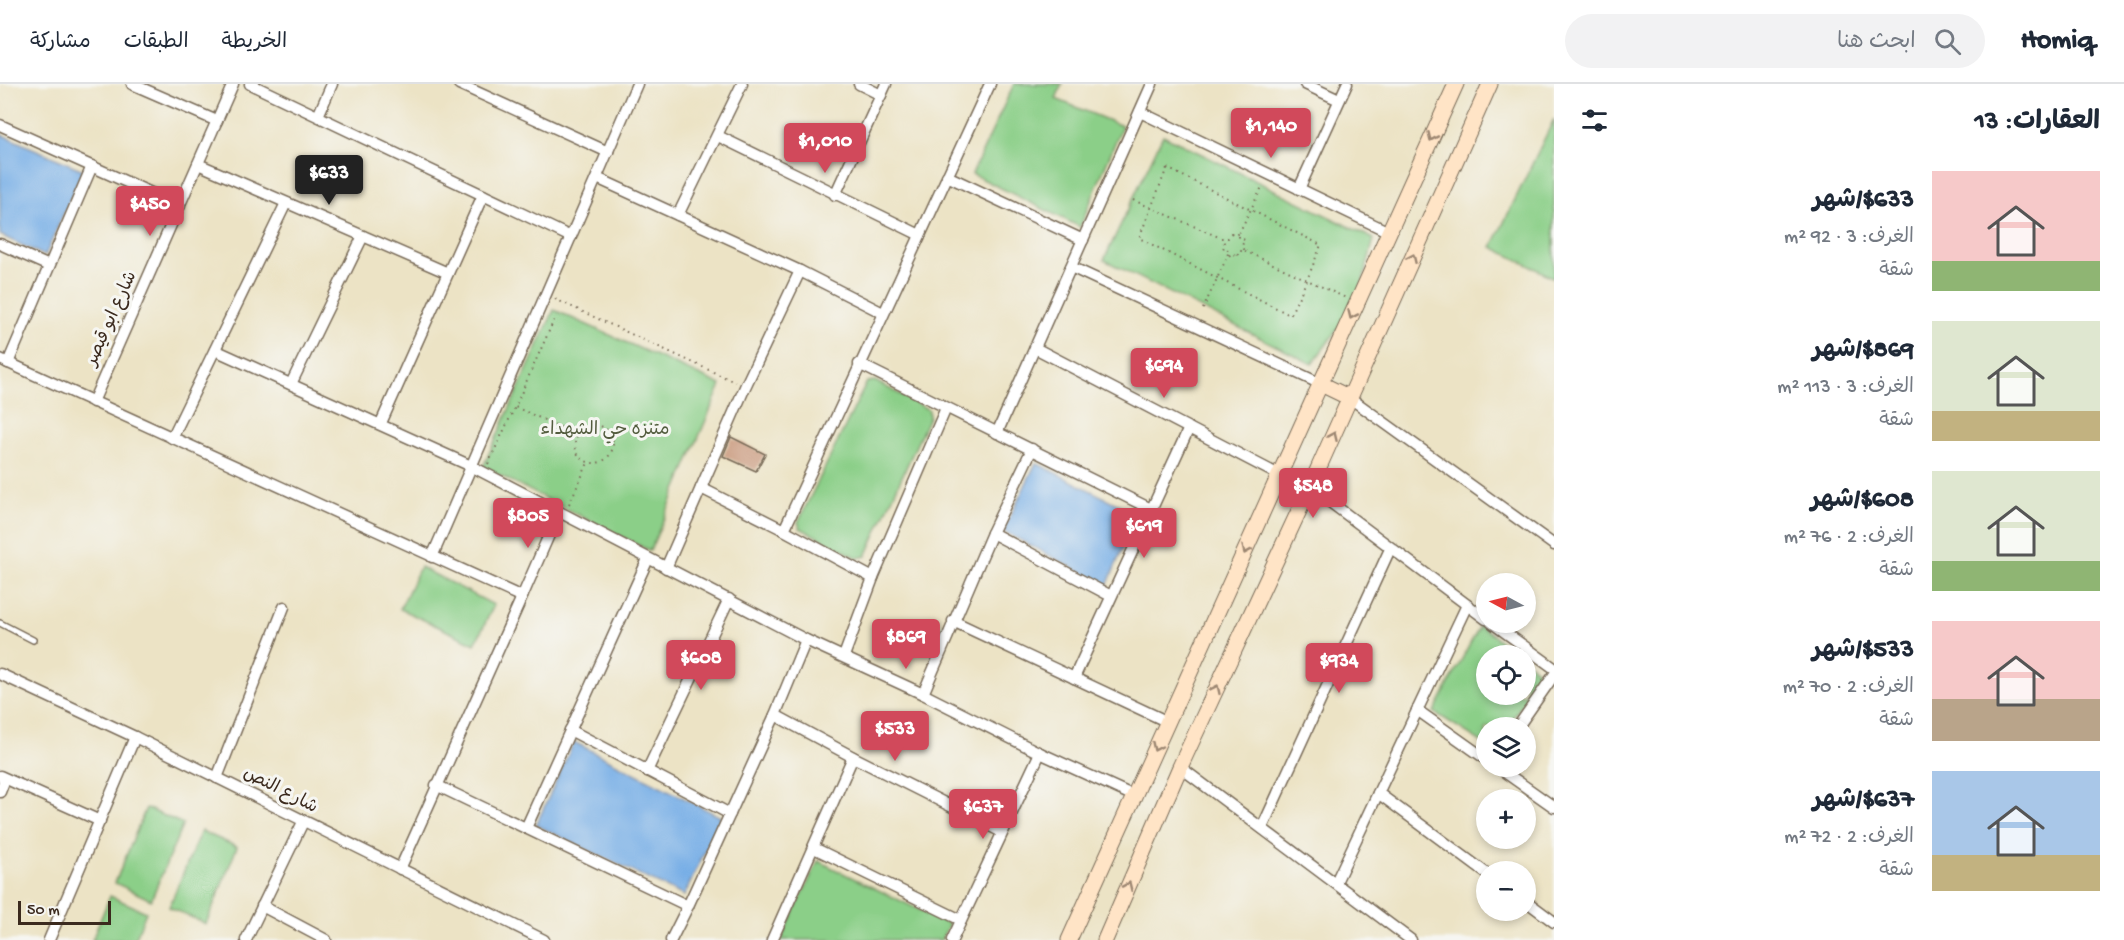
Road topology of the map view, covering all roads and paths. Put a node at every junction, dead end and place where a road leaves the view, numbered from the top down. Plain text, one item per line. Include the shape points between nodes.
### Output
1 (132, 84) edge
2 (233, 84) edge
3 (250, 84) edge
4 (332, 84) edge
5 (459, 84) edge
6 (637, 84) edge
7 (742, 84) edge
8 (859, 84) edge
9 (886, 84) edge
10 (990, 84) edge
11 (1152, 84) edge
12 (1305, 84) edge
13 (1347, 84) edge
14 (1456, 84) edge
15 (1490, 84) edge
16 (881, 95) junction
17 (1339, 100) junction
18 (1140, 112) junction
19 (318, 116) junction
20 (217, 121) junction
21 (0, 125) edge
22 (718, 136) junction
23 (608, 152) junction
24 (198, 164) junction
25 (92, 166) junction
26 (947, 176) junction
27 (597, 178) junction
28 (1263, 184) dead end
29 (1299, 189) junction
30 (483, 195) junction
31 (835, 195) junction
32 (1133, 200) dead end
33 (286, 203) junction
34 (180, 206) junction
35 (1151, 208) junction
36 (1250, 209) junction
37 (678, 215) junction
38 (1389, 232) junction
39 (1239, 233) junction
40 (920, 235) junction
41 (363, 236) junction
42 (571, 237) junction
43 (1221, 238) junction
44 (1083, 240) junction
45 (0, 243) edge
46 (1245, 251) junction
47 (1227, 257) junction
48 (49, 266) junction
49 (1071, 267) junction
50 (800, 271) junction
51 (448, 273) junction
52 (1218, 277) junction
53 (1307, 280) junction
54 (546, 294) junction
55 (1357, 303) junction
56 (1203, 309) dead end
57 (883, 312) junction
58 (554, 320) dead end
59 (1035, 348) junction
60 (215, 350) junction
61 (4, 361) edge
62 (859, 364) junction
63 (291, 384) junction
64 (1321, 384) junction
65 (745, 387) junction
66 (1350, 398) junction
67 (93, 402) junction
68 (515, 407) junction
69 (946, 408) junction
70 (381, 423) junction
71 (1189, 428) junction
72 (997, 433) junction
73 (578, 435) junction
74 (172, 438) junction
75 (1032, 449) junction
76 (589, 462) junction
77 (471, 466) junction
78 (495, 468) dead end
79 (1280, 475) junction
80 (1310, 487) junction
81 (701, 488) junction
82 (1151, 509) junction
83 (561, 513) junction
84 (783, 530) junction
85 (992, 533) junction
86 (1554, 545) edge
87 (1390, 549) junction
88 (432, 557) junction
89 (648, 558) junction
90 (666, 568) junction
91 (873, 578) junction
92 (1111, 596) junction
93 (522, 597) junction
94 (729, 599) junction
95 (1467, 605) junction
96 (284, 607) dead end
97 (1476, 612) edge
98 (953, 621) junction
99 (0, 623) edge
100 (1506, 633) edge
101 (33, 640) dead end
102 (806, 640) junction
103 (844, 656) junction
104 (1554, 668) edge
105 (0, 674) edge
106 (1554, 675) edge
107 (1074, 678) junction
108 (923, 694) junction
109 (1417, 710) junction
110 (775, 715) junction
111 (1524, 717) edge
112 (1168, 722) junction
113 (570, 730) junction
114 (135, 737) junction
115 (1476, 752) edge
116 (1040, 753) junction
117 (853, 757) junction
118 (1180, 767) junction
119 (647, 771) junction
120 (2, 777) edge
121 (1512, 777) edge
122 (217, 778) junction
123 (436, 785) junction
124 (0, 792) edge
125 (1378, 793) junction
126 (1134, 796) junction
127 (1554, 807) edge
128 (730, 814) junction
129 (100, 821) junction
130 (303, 822) junction
131 (526, 828) junction
132 (1262, 828) junction
133 (1002, 832) junction
134 (814, 848) junction
135 (1476, 866) edge
136 (400, 868) junction
137 (1336, 882) junction
138 (262, 906) junction
139 (688, 906) junction
140 (1536, 908) edge
141 (961, 920) junction
142 (1554, 922) edge
143 (525, 936) edge
144 (49, 940) edge
145 (246, 940) edge
146 (326, 940) edge
147 (544, 940) edge
148 (671, 940) edge
149 (772, 940) edge
150 (952, 940) edge
151 (1069, 940) edge
152 (1104, 940) edge
153 (1412, 940) edge

1 - 20 street
2 - 20 street, شارع ابو قيصر
3 - 19 street
4 - 19 street
5 - 23 street
6 - 23 street
7 - 22 street
8 - 16 street
9 - 16 street
10 - 26 street
11 - 18 street
12 - 17 street
13 - 17 street
14 -> 38 main road
66 -> 15 main road
16 - 31 street
17 - 29 street
18 - 29 street
18 - 44 street
19 - 30 street
20 - 24 street, شارع ابو قيصر
21 - 25 street
22 - 31 street
22 - 37 street
23 - 27 street
24 - 33 street
24 - 34 street, شارع ابو قيصر
25 - 34 street
25 - 48 street
26 - 40 street
26 - 44 street
27 - 37 street
27 - 42 street
28 - 36 path
29 - 38 street
30 - 42 street
30 - 51 street
31 - 40 street
32 - 35 path
33 - 41 street
33 - 60 street
34 - 67 street, شارع ابو قيصر
35 - 36 path via 1167,168
35 - 43 path
35 - 52 path via 1139,238
36 - 39 path
36 - 53 path via 1321,245
37 - 50 street
38 - 55 main road
39 - 43 path
39 - 46 path via 1239,238 1245,240
40 - 57 street
41 - 51 street
41 - 63 street
42 - 54 street
43 - 47 path via 1226,244 1223,249 1229,250
44 - 49 street
45 - 48 street
46 - 47 path via 1239,251 1237,257 1233,253
46 - 53 path
47 - 52 path
48 - 61 street
49 - 59 street
49 - 64 street
50 - 57 street
50 - 65 street
51 - 70 street
52 - 53 path via 1290,315
52 - 56 path
53 - 55 path
54 - 65 path
54 - 77 street
55 -> 64 main road
57 - 62 street
58 - 68 path
59 - 71 street
59 - 72 street
60 - 63 street
60 - 74 street
61 - 67 street
62 - 69 street
62 - 84 street
63 - 70 street
64 - 66 main road
64 - 79 main road
65 - 81 street
80 -> 66 main road
66 - 86 street
67 - 74 street
68 - 73 path
68 - 78 path via 488,464
69 - 72 street
69 - 91 street
70 - 77 street
71 - 79 street
71 - 82 street
72 - 75 street
73 - 76 path via 576,449
73 - 76 path via 595,425 606,429 612,438 609,455 600,462
74 - 88 street
75 - 82 street
75 - 85 street
76 - 83 path
77 - 83 street
77 - 88 street
79 -> 112 main road
80 - 87 street
118 -> 80 main road
81 - 84 street
81 - 90 street
82 - 92 street
83 - 89 street
83 - 93 street
84 - 91 street
85 - 92 street
85 - 98 street
87 - 95 street
87 - 132 street
88 - 93 street
89 - 90 street
89 - 113 street
90 - 94 street
91 - 103 street
92 - 107 street
93 - 123 street
94 - 102 street
94 - 119 street
95 - 97 street
95 - 109 street
96 - 122 street
98 - 107 street
98 - 108 street
99 - 101 lane
100 - 104 street
102 - 103 street
102 - 110 street
103 - 108 street
105 - 114 street, شارع النص
106 - 111 street
107 - 112 street
108 - 116 street
109 - 115 street
109 - 125 street
110 - 117 street
110 - 128 street
112 -> 126 main road
113 - 119 street
113 - 131 street
114 - 122 street, شارع النص
114 - 129 street
116 - 126 street
116 - 133 street
117 - 133 street
117 - 134 street
118 - 132 street
152 -> 118 main road
119 - 128 street
120 - 124 street
120 - 129 street
121 - 127 street
122 - 130 street, شارع النص
123 - 131 street
123 - 136 street
125 - 135 street
125 - 137 street
126 - 151 main road
128 - 139 street
129 - 144 street
130 - 136 street, شارع النص
130 - 138 street
131 - 139 street
132 - 137 street
133 - 141 street
134 - 141 street
134 - 149 street
136 - 143 street, شارع النص
137 - 153 street
138 - 145 street
138 - 146 street
139 - 148 street
140 - 142 street
141 - 150 street
143 - 147 street, شارع النص

